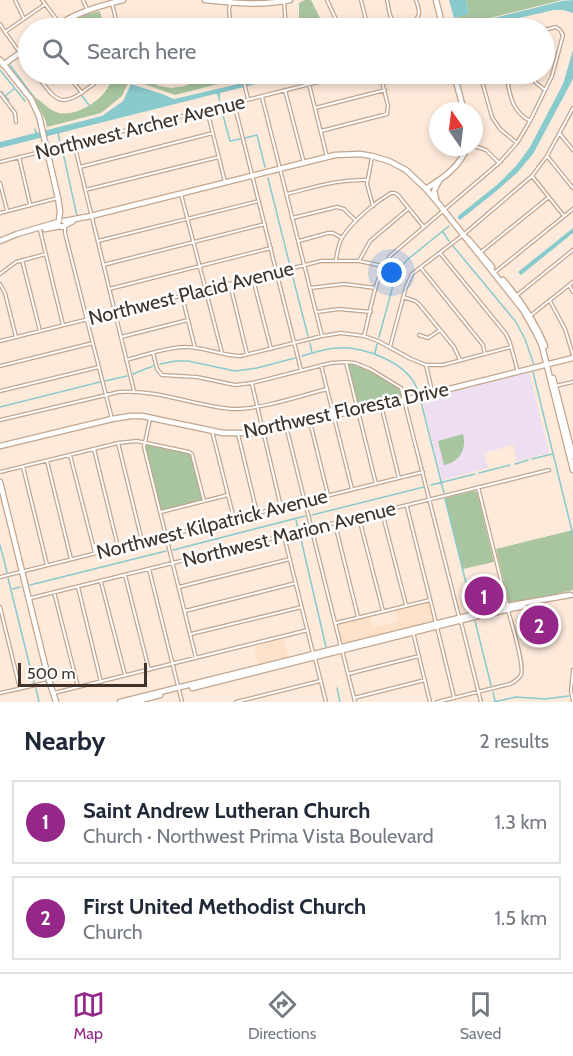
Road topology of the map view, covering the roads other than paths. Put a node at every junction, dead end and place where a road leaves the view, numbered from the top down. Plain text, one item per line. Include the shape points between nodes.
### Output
1 (15, 0) edge
2 (42, 0) edge
3 (83, 0) edge
4 (123, 0) edge
5 (206, 0) edge
6 (286, 0) edge
7 (327, 0) edge
8 (361, 0) edge
9 (387, 0) edge
10 (416, 0) edge
11 (436, 0) edge
12 (231, 1) edge
13 (112, 3) junction
14 (44, 5) junction
15 (87, 9) junction
16 (24, 18) edge
17 (25, 18) edge
18 (55, 18) edge
19 (70, 18) edge
20 (116, 18) edge
21 (230, 18) edge
22 (286, 18) edge
23 (335, 18) edge
24 (366, 18) edge
25 (391, 18) edge
26 (418, 18) edge
27 (440, 18) edge
28 (18, 23) edge
29 (0, 24) edge
30 (555, 27) edge
31 (4, 32) junction
32 (18, 50) edge
33 (18, 54) edge
34 (1, 64) edge
35 (555, 68) edge
36 (18, 84) edge
37 (18, 84) edge
38 (44, 84) edge
39 (75, 84) edge
40 (93, 84) edge
41 (244, 84) edge
42 (309, 84) joint
43 (383, 84) edge
44 (457, 84) edge
45 (483, 84) edge
46 (508, 84) edge
47 (537, 84) edge
48 (548, 84) edge
49 (285, 90) junction
50 (385, 90) junction
51 (546, 90) junction
52 (82, 93) junction
53 (1, 95) edge
54 (262, 96) junction
55 (248, 99) junction
56 (462, 102) edge
57 (234, 103) junction
58 (315, 108) junction
59 (207, 110) junction
60 (572, 111) edge
61 (530, 121) junction
62 (16, 122) dead end
63 (321, 131) junction
64 (213, 133) junction
65 (560, 134) junction
66 (74, 143) junction
67 (517, 143) junction
68 (483, 149) edge
69 (47, 150) junction
70 (573, 150) edge
71 (372, 156) junction
72 (464, 156) edge
73 (547, 156) junction
74 (19, 157) junction
75 (219, 157) junction
76 (327, 157) junction
77 (0, 162) edge
78 (304, 163) junction
79 (499, 163) junction
80 (80, 167) junction
81 (280, 169) junction
82 (253, 176) junction
83 (532, 176) junction
84 (441, 179) junction
85 (367, 180) junction
86 (225, 182) junction
87 (0, 183) edge
88 (573, 188) edge
89 (426, 189) junction
90 (85, 190) junction
91 (181, 194) junction
92 (286, 194) junction
93 (549, 197) junction
94 (58, 198) junction
95 (259, 201) junction
96 (30, 204) junction
97 (438, 204) junction
98 (373, 206) junction
99 (409, 209) junction
100 (573, 209) edge
101 (7, 210) junction
102 (443, 210) junction
103 (60, 211) junction
104 (0, 213) edge
105 (91, 216) junction
106 (564, 216) junction
107 (292, 218) junction
108 (187, 219) junction
109 (356, 221) junction
110 (62, 223) junction
111 (265, 224) junction
112 (424, 228) junction
113 (33, 230) junction
114 (40, 230) junction
115 (464, 235) junction
116 (342, 238) junction
117 (97, 241) junction
118 (298, 241) junction
119 (0, 242) edge
120 (193, 242) junction
121 (271, 248) junction
122 (573, 250) edge
123 (439, 252) junction
124 (481, 252) junction
125 (46, 254) junction
126 (22, 260) junction
127 (336, 260) junction
128 (359, 261) junction
129 (103, 265) junction
130 (304, 265) junction
131 (200, 266) junction
132 (383, 266) junction
133 (420, 267) junction
134 (277, 272) junction
135 (495, 272) junction
136 (0, 274) edge
137 (253, 278) junction
138 (573, 282) edge
139 (0, 284) edge
140 (230, 284) junction
141 (569, 285) junction
142 (310, 288) junction
143 (376, 288) junction
144 (109, 289) junction
145 (206, 290) junction
146 (573, 292) edge
147 (182, 296) junction
148 (516, 296) junction
149 (403, 297) junction
150 (549, 301) junction
151 (115, 312) junction
152 (316, 312) junction
153 (370, 312) junction
154 (529, 317) junction
155 (87, 319) junction
156 (188, 320) junction
157 (63, 325) junction
158 (440, 330) junction
159 (40, 331) junction
160 (419, 335) dead end
161 (322, 336) junction
162 (364, 336) junction
163 (16, 337) junction
164 (121, 337) junction
165 (0, 341) edge
166 (93, 343) junction
167 (294, 343) junction
168 (390, 347) junction
169 (512, 347) junction
170 (195, 348) junction
171 (271, 348) junction
172 (153, 353) junction
173 (222, 353) junction
174 (247, 354) junction
175 (485, 354) junction
176 (573, 357) edge
177 (126, 360) junction
178 (460, 360) junction
179 (346, 362) junction
180 (548, 364) junction
181 (321, 365) junction
182 (426, 365) junction
183 (0, 366) edge
184 (99, 367) junction
185 (301, 370) junction
186 (518, 372) junction
187 (573, 382) edge
188 (252, 383) junction
189 (555, 386) junction
190 (327, 389) junction
191 (0, 391) edge
192 (134, 391) junction
193 (432, 393) junction
194 (106, 394) junction
195 (405, 400) junction
196 (381, 405) junction
197 (256, 407) junction
198 (358, 410) junction
199 (333, 415) junction
200 (112, 418) junction
201 (150, 418) junction
202 (0, 420) edge
203 (310, 421) junction
204 (286, 426) junction
205 (212, 431) junction
206 (262, 431) junction
207 (238, 434) junction
208 (118, 443) junction
209 (144, 443) junction
210 (0, 446) edge
211 (94, 449) junction
212 (70, 455) junction
213 (573, 456) edge
214 (47, 461) junction
215 (23, 466) junction
216 (549, 470) dead end
217 (573, 470) edge
218 (0, 472) edge
219 (423, 472) junction
220 (399, 478) junction
221 (0, 482) edge
222 (376, 484) junction
223 (478, 488) junction
224 (352, 489) junction
225 (228, 495) junction
226 (328, 495) junction
227 (430, 500) junction
228 (204, 501) junction
229 (305, 501) junction
230 (406, 506) junction
231 (281, 507) junction
232 (382, 511) junction
233 (160, 512) junction
234 (257, 513) junction
235 (359, 517) junction
236 (234, 519) junction
237 (335, 523) junction
238 (312, 529) junction
239 (166, 536) junction
240 (284, 536) junction
241 (142, 542) junction
242 (118, 547) junction
243 (95, 553) junction
244 (71, 559) junction
245 (290, 559) junction
246 (172, 563) junction
247 (47, 565) junction
248 (149, 569) junction
249 (22, 571) junction
250 (125, 575) junction
251 (0, 577) edge
252 (101, 581) junction
253 (296, 583) junction
254 (78, 587) junction
255 (178, 587) junction
256 (54, 592) junction
257 (572, 595) edge
258 (29, 598) junction
259 (429, 600) junction
260 (302, 606) junction
261 (406, 606) junction
262 (0, 607) edge
263 (508, 608) junction
264 (184, 611) junction
265 (383, 612) junction
266 (358, 617) junction
267 (460, 619) junction
268 (335, 623) junction
269 (436, 625) junction
270 (308, 630) junction
271 (413, 631) junction
272 (190, 634) junction
273 (342, 649) junction
274 (314, 655) junction
275 (418, 656) junction
276 (196, 658) junction
277 (172, 664) junction
278 (148, 670) junction
279 (573, 670) edge
280 (348, 674) junction
281 (125, 675) junction
282 (48, 677) junction
283 (425, 680) junction
284 (320, 681) junction
285 (101, 682) junction
286 (45, 683) dead end
287 (78, 687) junction
288 (20, 689) junction
289 (179, 689) junction
290 (478, 692) junction
291 (0, 693) edge
292 (53, 693) junction
293 (354, 698) junction
294 (454, 698) junction
295 (156, 699) edge
296 (573, 701) edge
297 (54, 702) edge
298 (120, 702) edge
299 (134, 702) edge
300 (182, 702) edge
301 (236, 702) edge
302 (326, 702) edge
303 (355, 702) edge
304 (430, 702) edge
305 (437, 702) edge
306 (481, 702) edge

1 - 16 street
2 - 14 street
3 - 15 street
4 - 13 main road
5 - 12 main road
6 - 12 main road via 256,4
6 - 22 street
7 - 23 street
8 - 24 street
9 - 25 street
10 - 26 street
11 - 27 main road
12 - 21 street
13 - 15 main road
13 - 20 street
14 - 17 street
14 - 18 street
15 - 19 main road
28 - 31 street
29 - 31 street
30 - 35 street via 562,35
31 - 32 street
33 - 34 main road
34 - 36 main road
37 - 69 main road via 39,116
38 - 52 street via 60,99 70,100
39 - 52 street
40 - 52 street
41 - 55 street
42 - 49 street, Northwest Archer Avenue
42 - 58 street
43 - 50 street
44 - 56 main road
45 - 67 street via 494,120
46 - 61 street via 514,106
47 - 51 street
48 - 51 street
49 - 54 street, Northwest Archer Avenue
49 - 78 street
50 - 58 street
50 - 63 street via 387,114
51 - 61 street
53 - 62 street via 15,113
54 - 55 street, Northwest Archer Avenue
54 - 81 street
55 - 57 street, Northwest Archer Avenue
57 - 59 street, Northwest Archer Avenue
57 - 82 street
58 - 63 street
59 - 64 street
59 - 66 street, Northwest Archer Avenue
60 - 65 street
61 - 67 street
63 - 76 street
64 - 75 street
64 - 80 street
65 - 70 street
65 - 73 street
66 - 69 street, Northwest Archer Avenue
66 - 80 street
67 - 79 street
68 - 79 street
69 - 74 street, Northwest Archer Avenue
69 - 94 main road
71 - 76 main road
71 - 85 street
71 - 89 main road via 406,170
72 - 84 main road
73 - 83 street
73 - 88 street
74 - 77 street, Northwest Archer Avenue
74 - 96 street
75 - 86 street
75 - 90 street
76 - 78 main road
78 - 81 main road
79 - 102 street
80 - 90 street
81 - 82 main road
81 - 92 street
82 - 86 main road
82 - 95 street
83 - 93 street
83 - 115 street
84 - 89 main road
84 - 97 main road via 434,191
85 - 92 street via 337,181
85 - 98 street
86 - 91 main road
87 - 101 street
89 - 97 main road
90 - 105 street
91 - 105 main road
91 - 108 street
92 - 107 street
93 - 106 street
93 - 124 street
94 - 96 street
94 - 103 main road
95 - 108 street
95 - 111 street
96 - 101 street
97 - 102 main road
98 - 99 street via 395,193
98 - 109 street
99 - 112 street
99 - 128 street via 370,241
100 - 106 street
101 - 104 street
102 - 112 street
102 - 115 main road
103 - 110 main road
103 - 110 main road via 58,220
105 - 110 main road
105 - 117 street
106 - 135 street
107 - 109 street via 337,207
107 - 118 street
108 - 117 street
108 - 120 street
109 - 116 street
110 - 113 main road
110 - 114 main road
110 - 155 street
111 - 120 street
111 - 121 street
112 - 132 street
113 - 114 main road
113 - 119 main road
114 - 125 street
115 - 123 street
115 - 124 main road
115 - 135 main road
116 - 118 street via 328,233
116 - 127 street
117 - 129 street
118 - 130 street
120 - 129 street
120 - 131 street
121 - 131 street
121 - 134 street
122 - 148 street
123 - 133 street
123 - 169 street via 506,334
124 - 135 main road
125 - 126 street
125 - 157 street
126 - 136 street
126 - 159 street
127 - 128 street, Northwest Placid Avenue
127 - 130 street, Northwest Placid Avenue
128 - 132 street, Northwest Placid Avenue
129 - 144 street
130 - 134 street, Northwest Placid Avenue
130 - 142 street
131 - 144 street
131 - 145 street
132 - 143 street
133 - 149 street via 408,279
133 - 175 street via 483,345
134 - 137 street, Northwest Placid Avenue
134 - 167 street
135 - 148 main road
135 - 154 main road
137 - 140 street, Northwest Placid Avenue
137 - 171 street
138 - 141 street
139 - 163 street
140 - 145 street, Northwest Placid Avenue
140 - 174 street
141 - 146 street
141 - 150 street
142 - 143 street via 344,284
142 - 152 street
143 - 153 street
144 - 151 street
145 - 147 street, Northwest Placid Avenue
145 - 173 street
147 - 151 street, Northwest Placid Avenue
147 - 156 street
148 - 154 main road
149 - 158 street via 419,304
149 - 168 street
150 - 154 street
150 - 176 street via 565,329
151 - 155 street, Northwest Placid Avenue
151 - 164 street
152 - 153 street
152 - 161 street
153 - 162 street
154 - 180 main road via 545,345
155 - 157 street, Northwest Placid Avenue
155 - 166 street
156 - 164 street
156 - 170 street
157 - 159 street, Northwest Placid Avenue
158 - 160 street via 428,338
158 - 178 street
159 - 163 street, Northwest Placid Avenue
161 - 162 street
161 - 167 street
162 - 168 street
163 - 165 street, Northwest Placid Avenue
164 - 177 street
166 - 183 street
166 - 184 street
167 - 171 street
167 - 185 street
168 - 182 street
169 - 175 street
169 - 186 street
170 - 172 street
170 - 173 street
171 - 174 street
172 - 177 street
172 - 188 street via 162,375 235,385
173 - 174 street
175 - 178 street
176 - 180 main road, Northwest Floresta Drive
177 - 192 street
178 - 182 street
179 - 181 street
179 - 195 street via 393,381 401,388
179 - 198 street
180 - 186 main road, Northwest Floresta Drive
180 - 189 main road
180 - 217 main road
181 - 185 street
181 - 190 street
182 - 193 street
184 - 191 street
184 - 194 street
185 - 188 street
186 - 193 main road, Northwest Floresta Drive
187 - 189 street
188 - 197 street
189 - 213 main road
190 - 197 street
190 - 199 street
192 - 194 street
192 - 197 street via 224,408
193 - 195 main road, Northwest Floresta Drive
194 - 200 street
194 - 202 street
195 - 196 main road, Northwest Floresta Drive
195 - 219 street
196 - 198 main road, Northwest Floresta Drive
196 - 220 street
197 - 206 street
198 - 199 main road, Northwest Floresta Drive
198 - 222 street
199 - 203 main road, Northwest Floresta Drive
199 - 224 street
200 - 201 main road, Northwest Floresta Drive
200 - 210 main road, Northwest Floresta Drive
201 - 205 main road, Northwest Floresta Drive
201 - 209 street
203 - 204 main road, Northwest Floresta Drive
203 - 226 street
204 - 206 main road, Northwest Floresta Drive
204 - 229 street
205 - 207 main road, Northwest Floresta Drive
205 - 225 street
206 - 207 main road, Northwest Floresta Drive
206 - 231 street
207 - 234 street
208 - 209 street
208 - 211 street
208 - 241 street
209 - 228 street via 192,454
209 - 233 street
211 - 212 street
211 - 242 street
212 - 214 street
212 - 243 street
214 - 215 street
214 - 244 street
215 - 218 street
215 - 247 street
216 - 223 street, Northwest Marion Avenue
219 - 220 street, Northwest Kilpatrick Avenue
219 - 227 street
220 - 222 street, Northwest Kilpatrick Avenue
221 - 249 main road
222 - 224 street, Northwest Kilpatrick Avenue
223 - 227 street, Northwest Marion Avenue
223 - 263 street
224 - 226 street, Northwest Kilpatrick Avenue
225 - 228 street
225 - 236 street
226 - 229 street, Northwest Kilpatrick Avenue
227 - 230 street, Northwest Marion Avenue
227 - 267 street
228 - 233 street
229 - 231 street, Northwest Kilpatrick Avenue
229 - 238 street
230 - 232 street, Northwest Marion Avenue
230 - 259 street
231 - 234 street, Northwest Kilpatrick Avenue
232 - 235 street, Northwest Marion Avenue
232 - 261 street
233 - 239 street
234 - 236 street, Northwest Kilpatrick Avenue
235 - 237 street, Northwest Marion Avenue
235 - 265 street
236 - 239 street, Northwest Kilpatrick Avenue
237 - 238 street, Northwest Marion Avenue
237 - 266 street
238 - 240 street, Northwest Marion Avenue
238 - 268 street
239 - 241 street, Northwest Kilpatrick Avenue
239 - 246 street
240 - 245 street
240 - 246 street, Northwest Marion Avenue
241 - 242 street, Northwest Kilpatrick Avenue
242 - 243 street, Northwest Kilpatrick Avenue
243 - 244 street, Northwest Kilpatrick Avenue
244 - 247 street, Northwest Kilpatrick Avenue
245 - 253 street
245 - 255 street
246 - 248 street, Northwest Marion Avenue
246 - 255 street
247 - 249 street, Northwest Kilpatrick Avenue
248 - 250 street, Northwest Marion Avenue
248 - 277 street
249 - 251 street, Northwest Kilpatrick Avenue
249 - 258 main road
250 - 252 street, Northwest Marion Avenue
250 - 278 street
252 - 254 street, Northwest Marion Avenue
252 - 281 street
253 - 260 street
253 - 264 street
254 - 256 street, Northwest Marion Avenue
254 - 285 street
255 - 264 street
256 - 258 street, Northwest Marion Avenue
256 - 287 street
257 - 263 main road
258 - 282 main road
259 - 261 street
259 - 269 street
260 - 270 street
260 - 272 street
261 - 265 street
262 - 288 street
263 - 267 main road
263 - 290 street via 522,664 520,676 510,684
264 - 272 street
265 - 266 street
266 - 268 street
267 - 269 main road
267 - 290 street
268 - 273 street
269 - 271 main road
269 - 294 street
270 - 274 street
270 - 276 street
271 - 273 main road
271 - 273 main road
271 - 275 street
272 - 276 street
273 - 274 main road
273 - 280 street
274 - 284 street
274 - 289 main road
275 - 280 street
275 - 283 street
276 - 277 street
277 - 278 street
277 - 289 street
278 - 281 street
279 - 296 street
280 - 293 street
281 - 285 street
282 - 292 main road
282 - 297 main road
283 - 293 street
283 - 304 street
284 - 301 street
284 - 302 street
285 - 287 street
286 - 288 street
287 - 292 street
288 - 291 street
289 - 295 main road
289 - 298 main road
289 - 300 street
290 - 294 street
290 - 306 street
292 - 297 main road
293 - 303 street
294 - 305 street
295 - 299 main road

